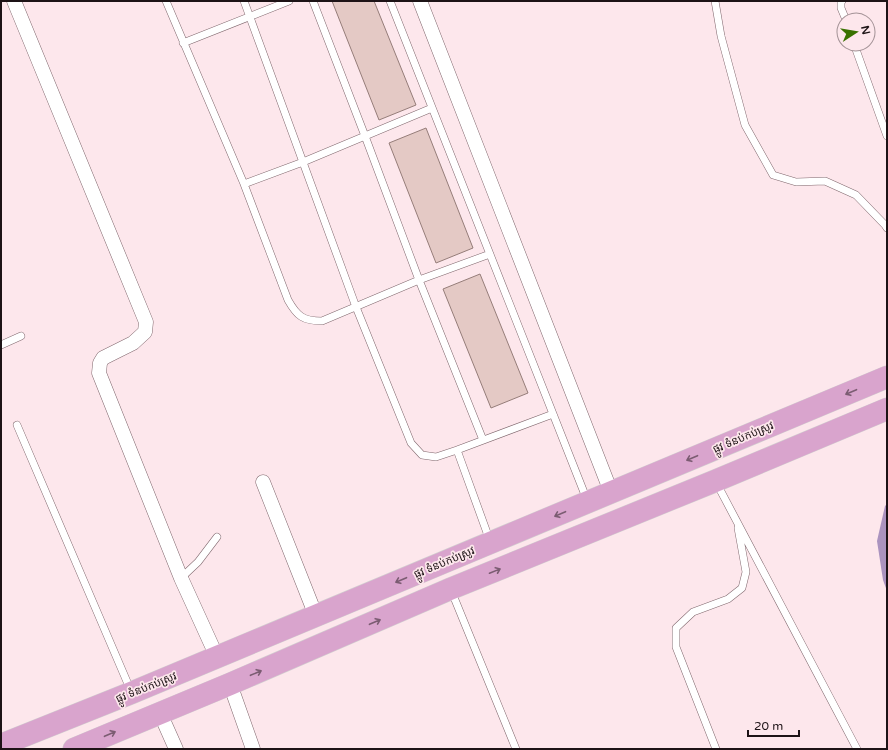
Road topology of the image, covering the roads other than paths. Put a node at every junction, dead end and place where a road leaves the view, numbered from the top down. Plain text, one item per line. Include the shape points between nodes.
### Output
1 (14, 1) edge
2 (166, 1) edge
3 (244, 1) edge
4 (289, 1) edge
5 (313, 1) edge
6 (390, 1) edge
7 (420, 1) edge
8 (715, 1) edge
9 (842, 1) edge
10 (843, 12) edge
11 (250, 16) junction
12 (183, 43) junction
13 (857, 52) edge
14 (432, 108) junction
15 (365, 136) junction
16 (887, 136) edge
17 (303, 162) junction
18 (244, 184) junction
19 (887, 228) edge
20 (490, 254) junction
21 (419, 280) junction
22 (356, 307) junction
23 (21, 336) dead end
24 (1, 345) edge
25 (887, 377) edge
26 (887, 409) edge
27 (553, 414) junction
28 (17, 424) dead end
29 (483, 440) junction
30 (457, 450) junction
31 (715, 481) junction
32 (263, 482) dead end
33 (611, 492) junction
34 (587, 502) junction
35 (736, 520) junction
36 (217, 537) dead end
37 (490, 543) junction
38 (181, 578) junction
39 (450, 589) junction
40 (316, 616) junction
41 (217, 657) junction
42 (230, 684) junction
43 (132, 693) junction
44 (160, 713) junction
45 (1, 745) edge
46 (74, 749) edge
47 (176, 749) edge
48 (253, 749) edge
49 (516, 749) edge
50 (716, 749) edge
51 (857, 749) edge

1 - 38 street via 146,322 145,332 133,343 103,358 99,373
2 - 12 lane
3 - 11 lane
4 - 11 lane
5 - 15 lane
6 - 14 lane
7 - 33 street
8 - 19 lane via 720,36 745,125 773,175 796,182 825,181 856,195
9 - 10 lane
11 - 12 lane
11 - 17 lane
12 - 18 lane
13 - 16 lane
14 - 15 lane
14 - 20 lane
15 - 17 lane
15 - 21 lane
17 - 18 lane
17 - 22 lane
18 - 22 lane via 294,310 303,318 322,321
20 - 21 lane
20 - 27 lane
21 - 22 lane
21 - 29 lane
22 - 30 lane via 411,443 422,455 436,457
23 - 24 lane
25 -> 33 main road, ផ្លូវ ទំនប់កប់ស្រូវ
26 - 31 main road
27 - 29 lane
27 - 34 lane
28 - 43 lane
29 - 30 lane
30 - 37 lane
31 - 35 lane
39 -> 31 main road
32 - 40 street
33 - 34 main road, ផ្លូវ ទំនប់កប់ស្រូវ
34 -> 37 main road, ផ្លូវ ទំនប់កប់ស្រូវ
35 - 50 lane via 746,572 742,588 728,599 693,612 676,628 676,647
35 - 51 lane
36 - 38 lane via 198,562
37 -> 40 main road, ផ្លូវ ទំនប់កប់ស្រូវ
38 - 41 street
42 -> 39 main road
39 - 49 lane
40 - 41 main road, ផ្លូវ ទំនប់កប់ស្រូវ
41 - 43 main road, ផ្លូវ ទំនប់កប់ស្រូវ
42 - 44 main road
42 - 48 street
43 - 45 main road, ផ្លូវ ទំនប់កប់ស្រូវ
46 -> 44 main road
44 - 47 street

